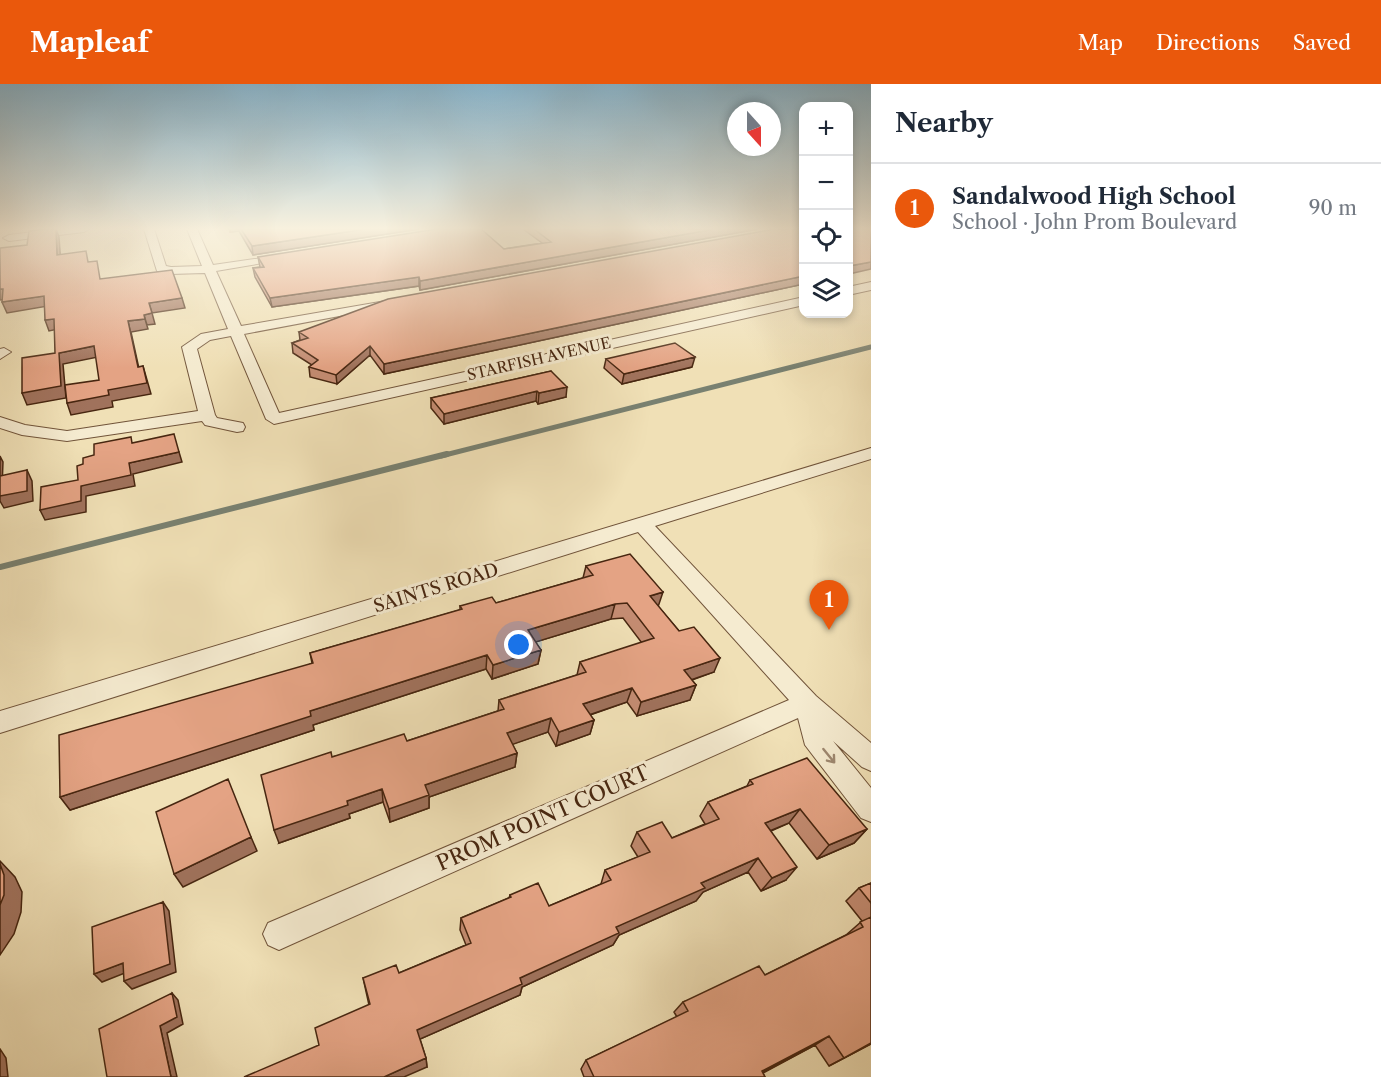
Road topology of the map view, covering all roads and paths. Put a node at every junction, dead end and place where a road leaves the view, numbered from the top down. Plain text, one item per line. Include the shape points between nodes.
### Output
1 (212, 275) edge
2 (871, 286) edge
3 (853, 290) edge
4 (413, 298) edge
5 (799, 301) edge
6 (237, 330) junction
7 (207, 415) junction
8 (0, 422) edge
9 (237, 427) dead end
10 (871, 453) edge
11 (642, 524) junction
12 (807, 703) junction
13 (0, 722) edge
14 (871, 759) edge
15 (871, 809) edge
16 (279, 934) dead end

1 - 6 street
2 - 3 street
4 - 6 street
5 - 6 street, STARFISH AVENUE via 274,418
6 - 7 street via 206,337 189,347
7 - 8 street via 67,436 22,430
7 - 9 street via 211,422
10 - 11 street, SAINTS ROAD
11 - 12 street
11 - 13 street, SAINTS ROAD
12 - 14 street
12 -> 15 street via 814,737
12 - 16 street, PROM POINT COURT

